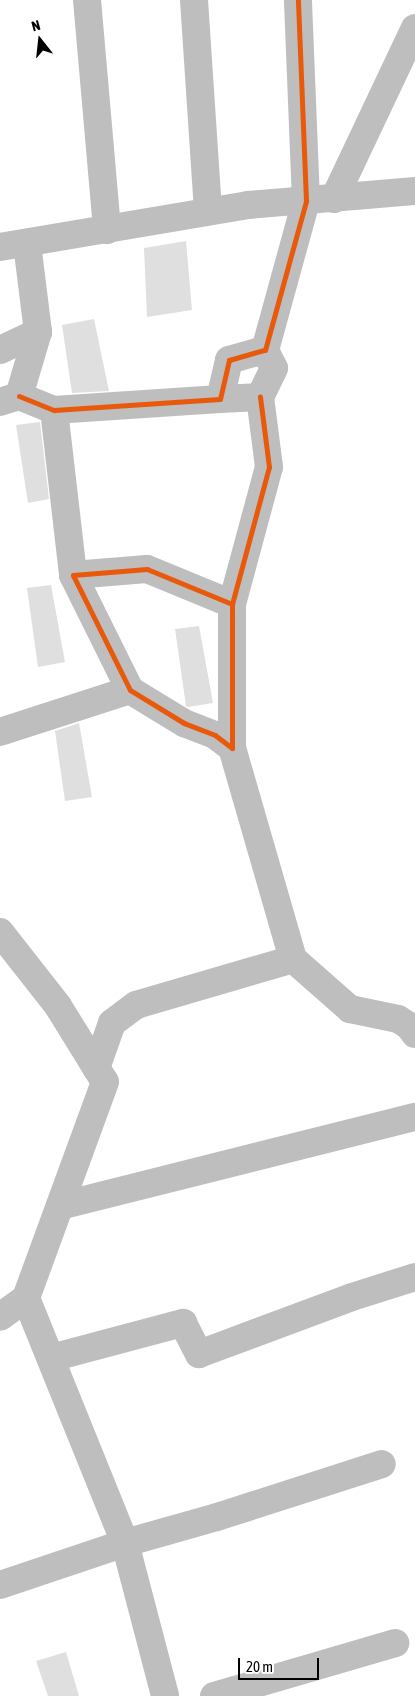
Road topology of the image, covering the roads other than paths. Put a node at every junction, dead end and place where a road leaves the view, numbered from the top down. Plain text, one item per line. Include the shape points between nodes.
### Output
1 (87, 0) edge
2 (194, 0) edge
3 (298, 0) edge
4 (415, 28) edge
5 (415, 192) edge
6 (334, 199) junction
7 (306, 201) junction
8 (208, 212) junction
9 (108, 230) junction
10 (27, 244) junction
11 (0, 247) edge
12 (38, 332) junction
13 (0, 350) edge
14 (265, 350) junction
15 (260, 397) junction
16 (9, 399) edge
17 (220, 399) junction
18 (54, 410) junction
19 (73, 576) junction
20 (232, 604) junction
21 (130, 690) junction
22 (0, 732) edge
23 (232, 748) junction
24 (0, 932) edge
25 (293, 959) junction
26 (415, 1034) edge
27 (96, 1068) junction
28 (415, 1117) edge
29 (60, 1206) junction
30 (415, 1277) edge
31 (26, 1298) junction
32 (0, 1317) edge
33 (51, 1358) junction
34 (382, 1464) dead end
35 (125, 1543) junction
36 (0, 1585) edge
37 (395, 1643) dead end
38 (165, 1696) edge
39 (214, 1696) edge

1 - 9 street
2 - 8 street
3 - 7 street
4 - 6 street
5 - 6 street
6 - 7 street
7 - 8 street
7 - 14 street
8 - 9 street
9 - 10 street
10 - 11 street
10 - 12 street
12 - 13 street
12 - 16 street
14 - 15 street via 274,368
14 - 17 street via 229,360
15 - 17 street
15 - 20 street via 269,467
16 - 18 street
17 - 18 street
18 - 19 street
19 - 20 street via 147,569
19 - 21 street
20 - 23 street
21 - 22 street
21 - 23 street via 184,723 215,735
23 - 25 street
24 - 27 street via 58,1006
25 - 26 street via 350,1008 398,1019
25 - 27 street via 136,1005 112,1023
27 - 29 street via 105,1082
28 - 29 street
29 - 31 street
30 - 33 street via 199,1354 183,1323
31 - 32 street
31 - 33 street
33 - 35 street
34 - 35 street
35 - 36 street
35 - 38 street
37 - 39 street

